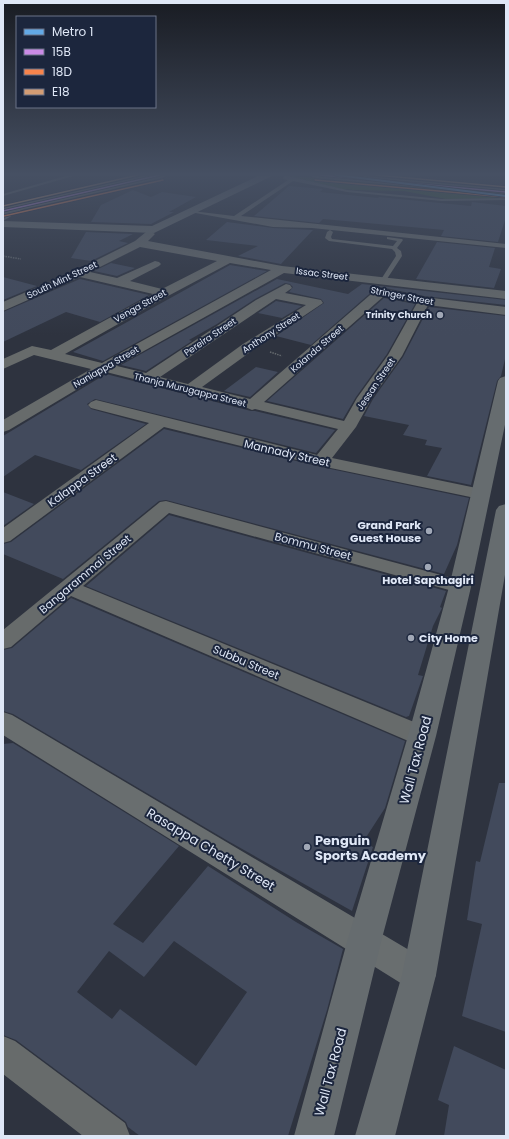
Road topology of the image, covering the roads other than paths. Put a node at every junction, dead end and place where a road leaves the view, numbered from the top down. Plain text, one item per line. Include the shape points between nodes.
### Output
1 (108, 228) edge
2 (158, 228) edge
3 (322, 228) edge
4 (154, 230) junction
5 (331, 230) junction
6 (139, 242) junction
7 (505, 246) edge
8 (394, 248) junction
9 (229, 259) junction
10 (155, 264) dead end
11 (282, 269) junction
12 (79, 273) junction
13 (304, 273) junction
14 (119, 282) junction
15 (382, 287) junction
16 (164, 292) junction
17 (274, 295) junction
18 (506, 295) edge
19 (424, 301) junction
20 (3, 307) edge
21 (506, 311) edge
22 (53, 355) junction
23 (3, 365) edge
24 (103, 368) junction
25 (147, 379) junction
26 (506, 381) edge
27 (190, 389) junction
28 (96, 405) dead end
29 (252, 405) junction
30 (160, 422) junction
31 (3, 427) edge
32 (348, 428) junction
33 (320, 461) junction
34 (480, 494) junction
35 (166, 506) joint
36 (506, 510) edge
37 (3, 538) edge
38 (460, 587) junction
39 (69, 588) junction
40 (3, 642) edge
41 (4, 725) edge
42 (422, 736) junction
43 (364, 942) junction
44 (419, 975) junction
45 (3, 1053) edge
46 (112, 1136) edge
47 (314, 1136) edge
48 (375, 1136) edge

1 - 4 main road
2 - 4 main road, South Mint Street
3 - 5 lane
4 - 6 street, South Mint Street
5 - 7 lane
5 - 8 lane via 328,238 330,240
5 - 8 lane via 400,240
6 - 9 street, Issac Street
6 - 12 street, South Mint Street
8 - 15 lane via 399,256
9 - 11 street, Issac Street
9 - 16 street, Venga Street
10 - 14 street
11 - 13 street, Issac Street
11 - 24 street, Naniappa Street
12 - 14 street
12 - 20 street, South Mint Street
13 - 15 street, Stringer Street
13 - 17 street, Pereira Street
14 - 16 street
15 - 18 street
15 - 19 street, Stringer Street
15 - 29 street, Kolanda Street
16 - 22 street, Venga Street
17 - 25 street, Pereira Street
17 - 27 street, Anthony Street via 317,303 248,347
19 - 21 street, Stringer Street
19 - 32 street, Jessan Street via 395,356 365,398
22 - 23 street, Thanja Murugappa Street via 32,350
22 - 24 street, Thanja Murugappa Street
24 - 25 street, Thanja Murugappa Street
24 - 31 street, Naniappa Street
25 - 27 street, Thanja Murugappa Street
26 - 34 main road, Wall Tax Road
27 - 29 street, Thanja Murugappa Street
28 - 30 street, Mannady Street
29 - 32 street, Thanja Murugappa Street
30 - 33 street, Mannady Street
30 - 37 street, Kalappa Street
32 - 33 street, Jessan Street
33 - 34 street, Mannady Street
34 - 38 main road, Wall Tax Road
35 - 38 street, Bommu Street
35 - 39 street, Bangarammai Street
36 - 44 main road
38 - 42 main road, Wall Tax Road
39 - 40 street, Bangarammai Street
39 - 42 street, Subbu Street
41 - 43 main road, Rasappa Chetty Street
42 - 43 main road, Wall Tax Road
43 - 44 main road, Rasappa Chetty Street
43 - 47 main road, Wall Tax Road
44 - 48 main road
45 - 46 street

